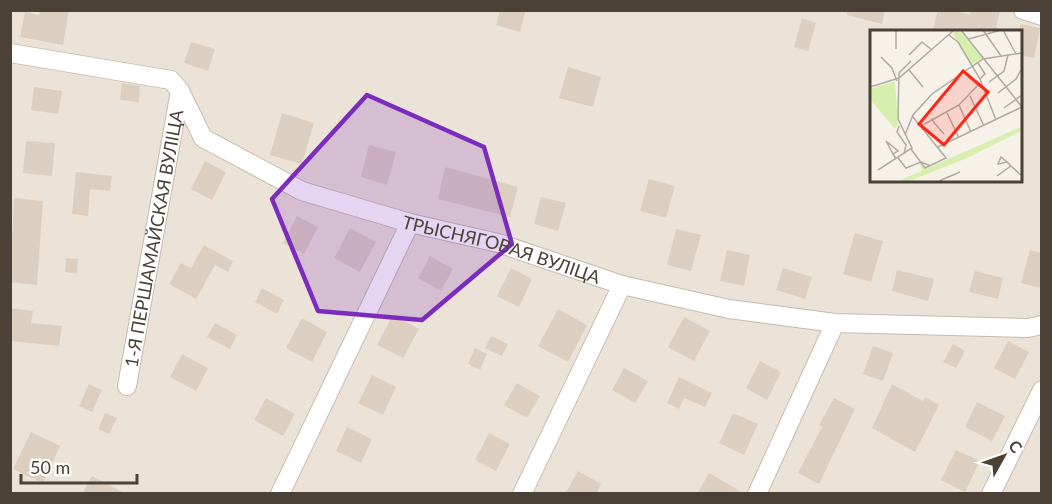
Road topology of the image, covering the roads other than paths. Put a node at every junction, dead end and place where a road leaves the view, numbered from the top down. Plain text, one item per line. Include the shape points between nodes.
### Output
1 (1023, 10) edge
2 (1041, 16) edge
3 (10, 53) edge
4 (180, 91) junction
5 (410, 222) junction
6 (622, 285) junction
7 (835, 323) junction
8 (1041, 325) edge
9 (127, 386) dead end
10 (1041, 390) edge
11 (280, 494) edge
12 (522, 494) edge
13 (757, 494) edge
14 (991, 494) edge

1 - 2 street
3 - 4 street via 171,80
4 - 5 street, ТРЫСНЯГОВАЯ ВУЛІЦА via 203,138 302,191
4 - 9 street, 1-Я ПЕРШАМАЙСКАЯ ВУЛІЦА
5 - 6 street, ТРЫСНЯГОВАЯ ВУЛІЦА via 498,243
5 - 11 street
6 - 7 street, ТРЫСНЯГОВАЯ ВУЛІЦА via 729,309
6 - 12 street
7 - 8 street, ТРЫСНЯГОВАЯ ВУЛІЦА via 1028,328
7 - 13 street
10 - 14 street

